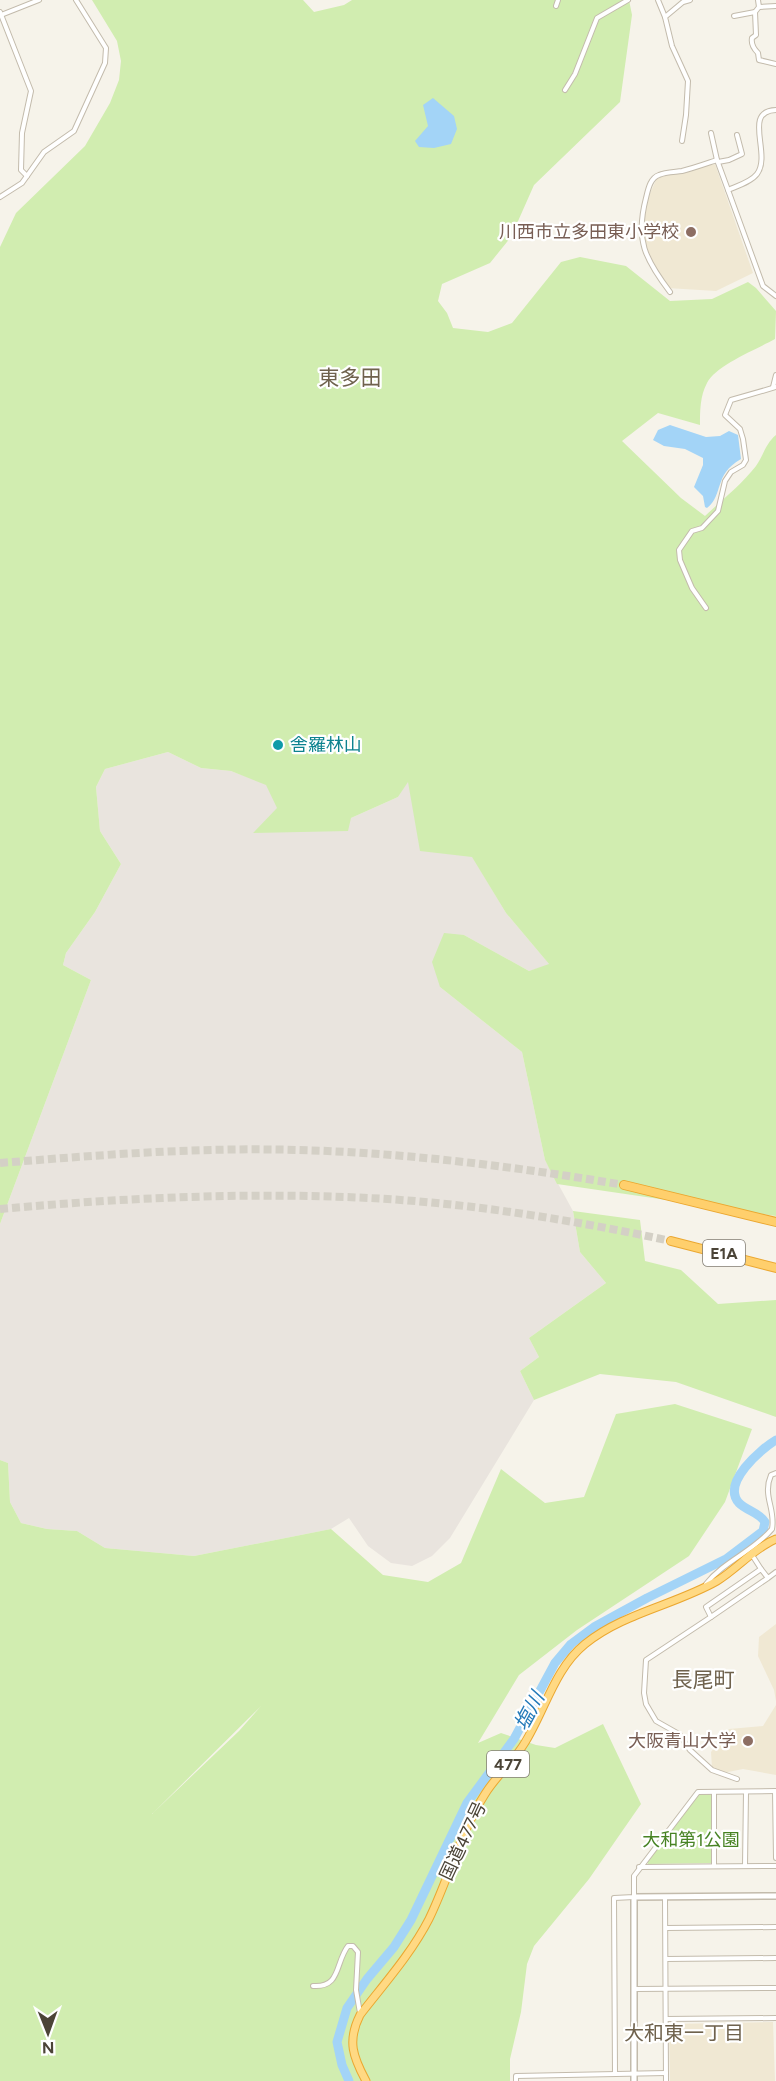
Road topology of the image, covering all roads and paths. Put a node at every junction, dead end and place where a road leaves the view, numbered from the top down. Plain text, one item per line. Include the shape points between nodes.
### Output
1 (39, 0) edge
2 (76, 0) edge
3 (558, 0) edge
4 (628, 0) edge
5 (658, 0) edge
6 (690, 0) edge
7 (758, 0) edge
8 (556, 6) dead end
9 (776, 6) edge
10 (759, 7) junction
11 (755, 12) junction
12 (1, 13) edge
13 (734, 16) dead end
14 (665, 17) junction
15 (776, 59) edge
16 (776, 64) edge
17 (565, 90) dead end
18 (776, 110) edge
19 (711, 133) dead end
20 (737, 135) dead end
21 (682, 141) dead end
22 (718, 161) junction
23 (27, 176) junction
24 (728, 190) junction
25 (0, 197) edge
26 (670, 292) dead end
27 (776, 296) edge
28 (776, 375) edge
29 (774, 387) edge
30 (706, 608) dead end
31 (624, 1185) tunnel mouth
32 (776, 1222) edge
33 (671, 1241) tunnel mouth
34 (776, 1268) edge
35 (776, 1473) edge
36 (776, 1539) edge
37 (752, 1555) junction
38 (761, 1569) junction
39 (776, 1572) edge
40 (768, 1578) junction
41 (704, 1587) junction
42 (711, 1617) junction
43 (738, 1779) dead end
44 (776, 1791) edge
45 (714, 1792) junction
46 (746, 1792) junction
47 (776, 1858) edge
48 (714, 1866) junction
49 (745, 1866) junction
50 (776, 1866) edge
51 (639, 1867) junction
52 (776, 1896) edge
53 (634, 1897) junction
54 (665, 1897) junction
55 (776, 1927) edge
56 (666, 1928) junction
57 (776, 1958) edge
58 (666, 1959) junction
59 (313, 1986) dead end
60 (776, 1988) edge
61 (634, 1989) junction
62 (666, 1989) junction
63 (360, 2015) junction
64 (776, 2018) edge
65 (666, 2019) junction
66 (666, 2073) junction
67 (602, 2074) junction
68 (615, 2074) junction
69 (634, 2074) junction
70 (570, 2075) junction
71 (366, 2081) edge
72 (516, 2081) edge
73 (570, 2081) edge
74 (602, 2081) edge
75 (634, 2081) edge
76 (666, 2081) edge

1 - 12 street
2 - 23 street via 106,48 105,63 74,131 44,152
3 - 8 street
4 - 17 street via 597,18
5 - 14 street
6 - 14 street
7 - 10 street
9 - 10 street
10 - 11 street
11 - 13 street
11 - 16 street via 756,35 752,41 759,60
12 - 23 street via 31,90 21,149 21,170
14 - 21 street via 672,46 688,81
15 - 16 street
18 - 24 street via 759,119 762,167 756,176
19 - 22 street
20 - 22 street via 742,154
22 - 24 street
22 - 26 street via 657,175 651,182 641,215 642,244
23 - 25 street
24 - 27 street via 763,286
28 - 29 street
29 - 30 street via 731,400 725,415 740,429 746,460 725,482 718,511 702,528 692,531 679,550 692,588
31 - 32 highway, E1A
33 - 34 highway, E1A
35 - 41 street via 771,1475 767,1491 772,1528
36 - 37 highway, 国道477号 / 477
37 - 38 street
37 - 41 highway, 国道477号 / 477
38 - 40 street
38 - 42 street via 706,1607
39 - 40 street
40 - 42 street
41 - 63 highway, 国道477号 / 477 via 603,1632 565,1666 523,1746 484,1795 414,1944
42 - 43 street via 646,1660 644,1693 656,1721 679,1734 712,1770
44 - 46 street
44 - 47 street
45 - 46 street
45 - 48 street
45 - 51 street via 698,1792
46 - 49 street
48 - 49 street
48 - 51 street
49 - 50 street
51 - 53 street via 634,1876
52 - 54 street
53 - 54 street
53 - 61 street
53 - 68 street via 614,1898
54 - 56 street
55 - 56 street
56 - 58 street
57 - 58 street
58 - 62 street
59 - 63 street via 329,1984 343,1953 353,1946 358,1952 356,1990
60 - 62 street
61 - 62 street
61 - 69 street
62 - 65 street
63 - 71 highway, 国道477号 / 477 via 352,2042 355,2060
64 - 65 street
65 - 66 street
66 - 69 street
66 - 76 street
67 - 68 street
67 - 70 street
67 - 74 street
68 - 69 street
69 - 75 street
70 - 72 street via 516,2076
70 - 73 street

